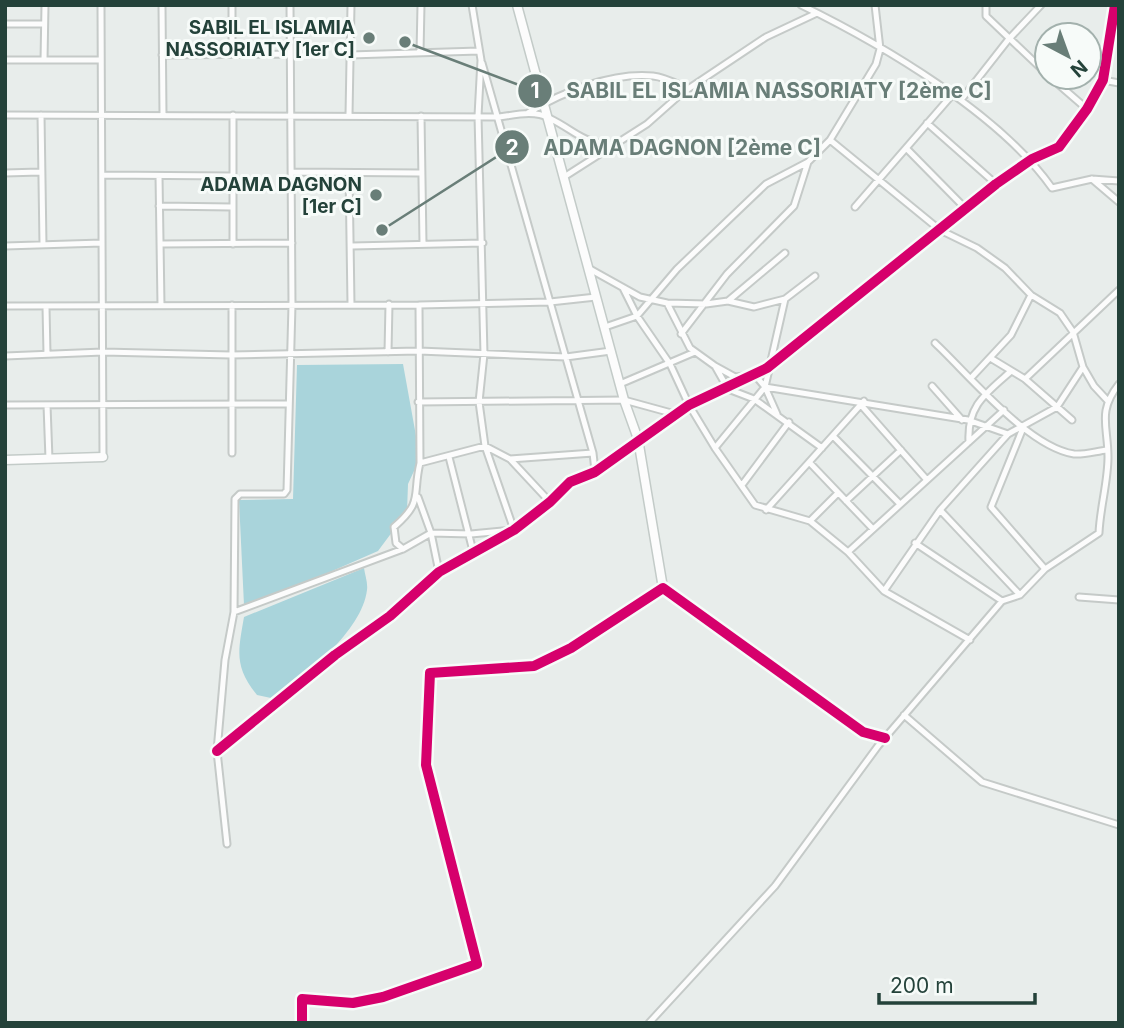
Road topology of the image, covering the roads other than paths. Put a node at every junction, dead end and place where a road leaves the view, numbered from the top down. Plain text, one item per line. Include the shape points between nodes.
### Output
1 (45, 5) edge
2 (101, 5) edge
3 (162, 5) edge
4 (232, 5) edge
5 (290, 5) edge
6 (351, 5) edge
7 (421, 5) edge
8 (472, 5) edge
9 (517, 5) edge
10 (800, 5) edge
11 (876, 5) edge
12 (986, 5) edge
13 (1041, 5) edge
14 (1115, 5) edge
15 (817, 13) junction
16 (5, 24) edge
17 (44, 24) junction
18 (1008, 40) junction
19 (880, 49) junction
20 (479, 51) junction
21 (420, 53) junction
22 (232, 54) junction
23 (290, 54) junction
24 (162, 55) junction
25 (350, 55) junction
26 (5, 60) edge
27 (44, 60) junction
28 (101, 60) junction
29 (481, 60) junction
30 (1033, 62) edge
31 (1103, 80) joint
32 (1119, 83) edge
33 (688, 89) junction
34 (1066, 91) edge
35 (1097, 91) edge
36 (952, 95) junction
37 (961, 100) junction
38 (544, 103) junction
39 (1087, 109) junction
40 (528, 113) junction
41 (5, 115) edge
42 (41, 115) junction
43 (102, 115) junction
44 (163, 115) junction
45 (233, 115) junction
46 (291, 115) junction
47 (349, 116) junction
48 (421, 116) junction
49 (478, 116) junction
50 (499, 117) junction
51 (547, 117) junction
52 (928, 123) junction
53 (830, 139) junction
54 (609, 146) junction
55 (906, 148) junction
56 (1032, 159) junction
57 (808, 162) junction
58 (40, 172) junction
59 (292, 172) junction
60 (5, 173) edge
61 (349, 173) junction
62 (420, 173) junction
63 (102, 175) junction
64 (159, 176) junction
65 (233, 176) junction
66 (564, 177) junction
67 (1092, 179) junction
68 (878, 180) junction
69 (1119, 181) edge
70 (996, 184) junction
71 (1119, 202) edge
72 (159, 206) junction
73 (232, 206) junction
74 (855, 207) dead end
75 (966, 209) junction
76 (940, 230) junction
77 (102, 243) junction
78 (292, 243) junction
79 (483, 243) junction
80 (160, 244) junction
81 (233, 244) junction
82 (423, 244) junction
83 (43, 245) junction
84 (5, 246) edge
85 (352, 246) junction
86 (785, 253) dead end
87 (588, 268) junction
88 (815, 276) dead end
89 (622, 288) junction
90 (1119, 290) edge
91 (1031, 295) junction
92 (596, 297) junction
93 (785, 299) junction
94 (728, 300) junction
95 (651, 301) junction
96 (550, 302) junction
97 (484, 303) junction
98 (667, 303) junction
99 (351, 304) junction
100 (389, 304) junction
101 (706, 304) junction
102 (232, 305) junction
103 (292, 305) junction
104 (419, 305) junction
105 (5, 306) edge
106 (102, 306) junction
107 (161, 306) junction
108 (46, 307) junction
109 (637, 316) junction
110 (605, 327) junction
111 (1073, 332) junction
112 (681, 334) junction
113 (935, 342) dead end
114 (419, 351) junction
115 (611, 351) junction
116 (103, 352) junction
117 (388, 352) junction
118 (695, 352) junction
119 (290, 353) junction
120 (47, 354) junction
121 (484, 354) junction
122 (231, 355) junction
123 (5, 356) edge
124 (566, 357) junction
125 (992, 359) junction
126 (670, 364) junction
127 (716, 366) junction
128 (1083, 367) junction
129 (767, 368) junction
130 (1010, 372) junction
131 (755, 375) junction
132 (971, 378) junction
133 (1025, 379) junction
134 (620, 384) junction
135 (1119, 384) edge
136 (932, 386) dead end
137 (765, 387) junction
138 (728, 389) junction
139 (986, 392) junction
140 (754, 399) junction
141 (624, 400) junction
142 (1107, 400) junction
143 (578, 401) junction
144 (418, 402) junction
145 (479, 402) junction
146 (103, 403) junction
147 (862, 403) junction
148 (288, 404) junction
149 (5, 405) edge
150 (47, 405) junction
151 (689, 405) junction
152 (232, 406) junction
153 (1057, 407) junction
154 (1004, 410) junction
155 (676, 414) junction
156 (778, 415) junction
157 (965, 420) junction
158 (1072, 420) dead end
159 (789, 422) junction
160 (987, 426) junction
161 (1023, 428) junction
162 (1007, 434) junction
163 (833, 436) junction
164 (638, 439) junction
165 (969, 442) junction
166 (485, 446) junction
167 (715, 448) junction
168 (822, 448) junction
169 (901, 450) junction
170 (1107, 450) junction
171 (232, 453) dead end
172 (593, 453) junction
173 (103, 457) joint
174 (449, 457) junction
175 (48, 459) junction
176 (510, 459) junction
177 (5, 460) edge
178 (809, 462) junction
179 (420, 463) junction
180 (595, 471) junction
181 (873, 477) junction
182 (927, 480) junction
183 (742, 485) junction
184 (838, 493) junction
185 (418, 497) junction
186 (846, 501) junction
187 (550, 502) junction
188 (900, 505) junction
189 (766, 510) junction
190 (940, 510) junction
191 (810, 521) junction
192 (873, 529) junction
193 (514, 530) junction
194 (431, 533) junction
195 (471, 534) junction
196 (915, 543) junction
197 (403, 549) junction
198 (473, 551) junction
199 (848, 552) junction
200 (1045, 569) junction
201 (439, 572) junction
202 (663, 588) junction
203 (884, 591) junction
204 (1020, 595) junction
205 (1079, 597) dead end
206 (1119, 600) edge
207 (1002, 601) junction
208 (234, 612) junction
209 (970, 640) junction
210 (904, 715) junction
211 (885, 738) junction
212 (217, 751) junction
213 (1119, 825) edge
214 (227, 844) dead end
215 (302, 1023) edge
216 (649, 1023) edge

1 - 17 street
2 - 28 street
3 - 24 street
4 - 22 street
5 - 23 street
6 - 25 street
7 - 21 street
8 - 20 street
9 - 38 street
10 - 15 street
11 - 19 street
12 - 18 street via 986,16
13 - 18 street
14 - 31 street
15 - 19 street
15 - 33 street via 766,37
16 - 17 street
17 - 27 street
18 - 30 street
18 - 37 street
19 - 36 street
19 - 53 street via 865,86
20 - 21 street
20 - 29 street
21 - 25 street
22 - 23 street
22 - 24 street
23 - 46 street
24 - 44 street
25 - 47 street
26 - 27 street
27 - 28 street
28 - 43 street
29 - 49 street
29 - 50 street
31 - 32 street
33 - 38 street via 653,76 631,76 592,84
33 - 54 street via 647,124
34 - 39 street
35 - 39 street
36 - 37 street
36 - 52 street
37 - 56 street
38 - 40 street
38 - 51 street
39 - 56 street via 1059,147
40 - 50 street
40 - 51 street
41 - 42 street
42 - 43 street
42 - 58 street
43 - 44 street
43 - 63 street
44 - 45 street
45 - 46 street
45 - 65 street
46 - 47 street
46 - 59 street
47 - 48 street
48 - 49 street
48 - 62 street
49 - 50 street
49 - 79 street
50 - 96 street
51 - 54 street via 585,141
51 - 66 street
52 - 55 street
52 - 70 street
53 - 57 street
53 - 68 street
54 - 66 street
55 - 68 street
55 - 75 street
56 - 67 street via 1052,188
56 - 70 street
57 - 95 street via 766,184 677,269
57 - 101 street via 793,206 727,274
58 - 60 street
58 - 83 street
59 - 61 street
59 - 78 street
61 - 62 street
61 - 85 street
62 - 82 street
63 - 64 street
63 - 77 street
64 - 65 street
64 - 72 street
65 - 73 street
66 - 87 street
67 - 69 street
67 - 71 street
68 - 74 street
68 - 76 street
70 - 75 street
72 - 73 street
72 - 80 street
73 - 81 street
75 - 76 street
76 - 91 street via 987,254
76 - 129 street
77 - 83 street
77 - 106 street
78 - 81 street
78 - 103 street
79 - 82 street
79 - 97 street
80 - 81 street
80 - 107 street
82 - 85 street
83 - 84 street
85 - 99 street
86 - 94 street
87 - 89 street
87 - 92 street
88 - 93 street
89 - 95 street
89 - 109 street
90 - 111 street
91 - 111 street via 1060,313
91 - 125 street via 1011,335
92 - 96 street
92 - 110 street
93 - 94 street via 754,307
93 - 129 street
94 - 101 street
95 - 98 street
95 - 109 street
96 - 97 street
96 - 124 street
97 - 104 street
97 - 121 street
98 - 101 street
98 - 112 street
99 - 100 street
99 - 103 street
100 - 104 street
100 - 117 street
101 - 112 street
102 - 103 street
102 - 107 street
102 - 122 street
103 - 119 street
104 - 114 street
105 - 108 street
106 - 107 street
106 - 108 street
106 - 116 street
108 - 120 street
109 - 110 street
109 - 126 street
110 - 115 street
111 - 128 street
111 - 133 street
112 - 118 street
113 - 132 street
114 - 117 street
114 - 121 street
114 - 144 street
115 - 124 street
115 - 134 street
116 - 120 street
116 - 122 street
116 - 146 street
117 - 119 street
118 - 126 street
118 - 127 street
119 - 122 street
119 - 148 street
120 - 123 street
121 - 124 street
121 - 145 street
122 - 152 street
124 - 143 street
125 - 130 street
125 - 132 street
126 - 134 street
126 - 151 street
127 - 131 street via 735,377
127 - 138 street
128 - 142 street
128 - 153 street
129 - 131 street
129 - 137 street
130 - 133 street
130 - 139 street
131 - 137 street
131 - 138 street
132 - 139 street
133 - 153 street
134 - 141 street
135 - 142 street
136 - 157 street
137 - 140 street
137 - 147 street
137 - 156 street
138 - 140 street
138 - 151 street
139 - 154 street
139 - 157 street
140 - 156 street
140 - 167 street
141 - 143 street
141 - 155 street
141 - 164 street
142 - 170 street
143 - 145 street
143 - 172 street
144 - 145 street
144 - 179 street
145 - 166 street
146 - 150 street
146 - 152 street
146 - 173 street
147 - 157 street
147 - 163 street
147 - 169 street
148 - 152 street
148 - 208 street via 285,494 240,494 235,499
149 - 150 street
150 - 175 street
151 - 155 street
151 - 167 street
152 - 171 street
153 - 158 street
153 - 161 street
154 - 160 street
154 - 161 street
155 - 164 street
156 - 159 street
157 - 160 street
157 - 165 street
159 - 168 street
159 - 183 street
160 - 162 street
160 - 165 street
161 - 162 street
161 - 170 street via 1045,444 1076,454
161 - 200 street via 990,507
162 - 190 street
163 - 168 street
163 - 181 street
164 - 180 street
164 - 202 street
165 - 182 street
166 - 174 street
166 - 176 street
166 - 193 street
167 - 183 street
168 - 178 street
169 - 181 street
169 - 182 street
170 - 200 street via 1099,533
172 - 176 street
172 - 180 street
173 - 175 street
174 - 179 street
174 - 195 street
175 - 177 street
176 - 187 street
178 - 184 street
178 - 189 street
179 - 185 street via 415,483
180 - 187 street via 570,482
181 - 186 street
181 - 188 street
182 - 188 street
183 - 189 street via 755,505
184 - 186 street
184 - 191 street
185 - 194 street
185 - 197 street via 394,527 396,543
186 - 192 street
187 - 193 street
188 - 192 street
189 - 191 street
190 - 196 street
190 - 204 street
191 - 199 street
192 - 199 street
193 - 195 street
193 - 198 street
194 - 195 street
194 - 197 street
194 - 201 street
195 - 198 street
196 - 203 street
196 - 207 street
197 - 208 street
198 - 201 street
199 - 203 street
200 - 204 street
201 - 212 street
202 - 211 street via 863,732
202 - 215 street via 571,648 534,666 429,673 426,765 477,964 383,998 352,1003 302,999
203 - 209 street
204 - 207 street
205 - 206 street
207 - 209 street
208 - 212 street
209 - 210 street
210 - 211 street
210 - 213 street via 982,782
211 - 216 street via 775,886
212 - 214 street

